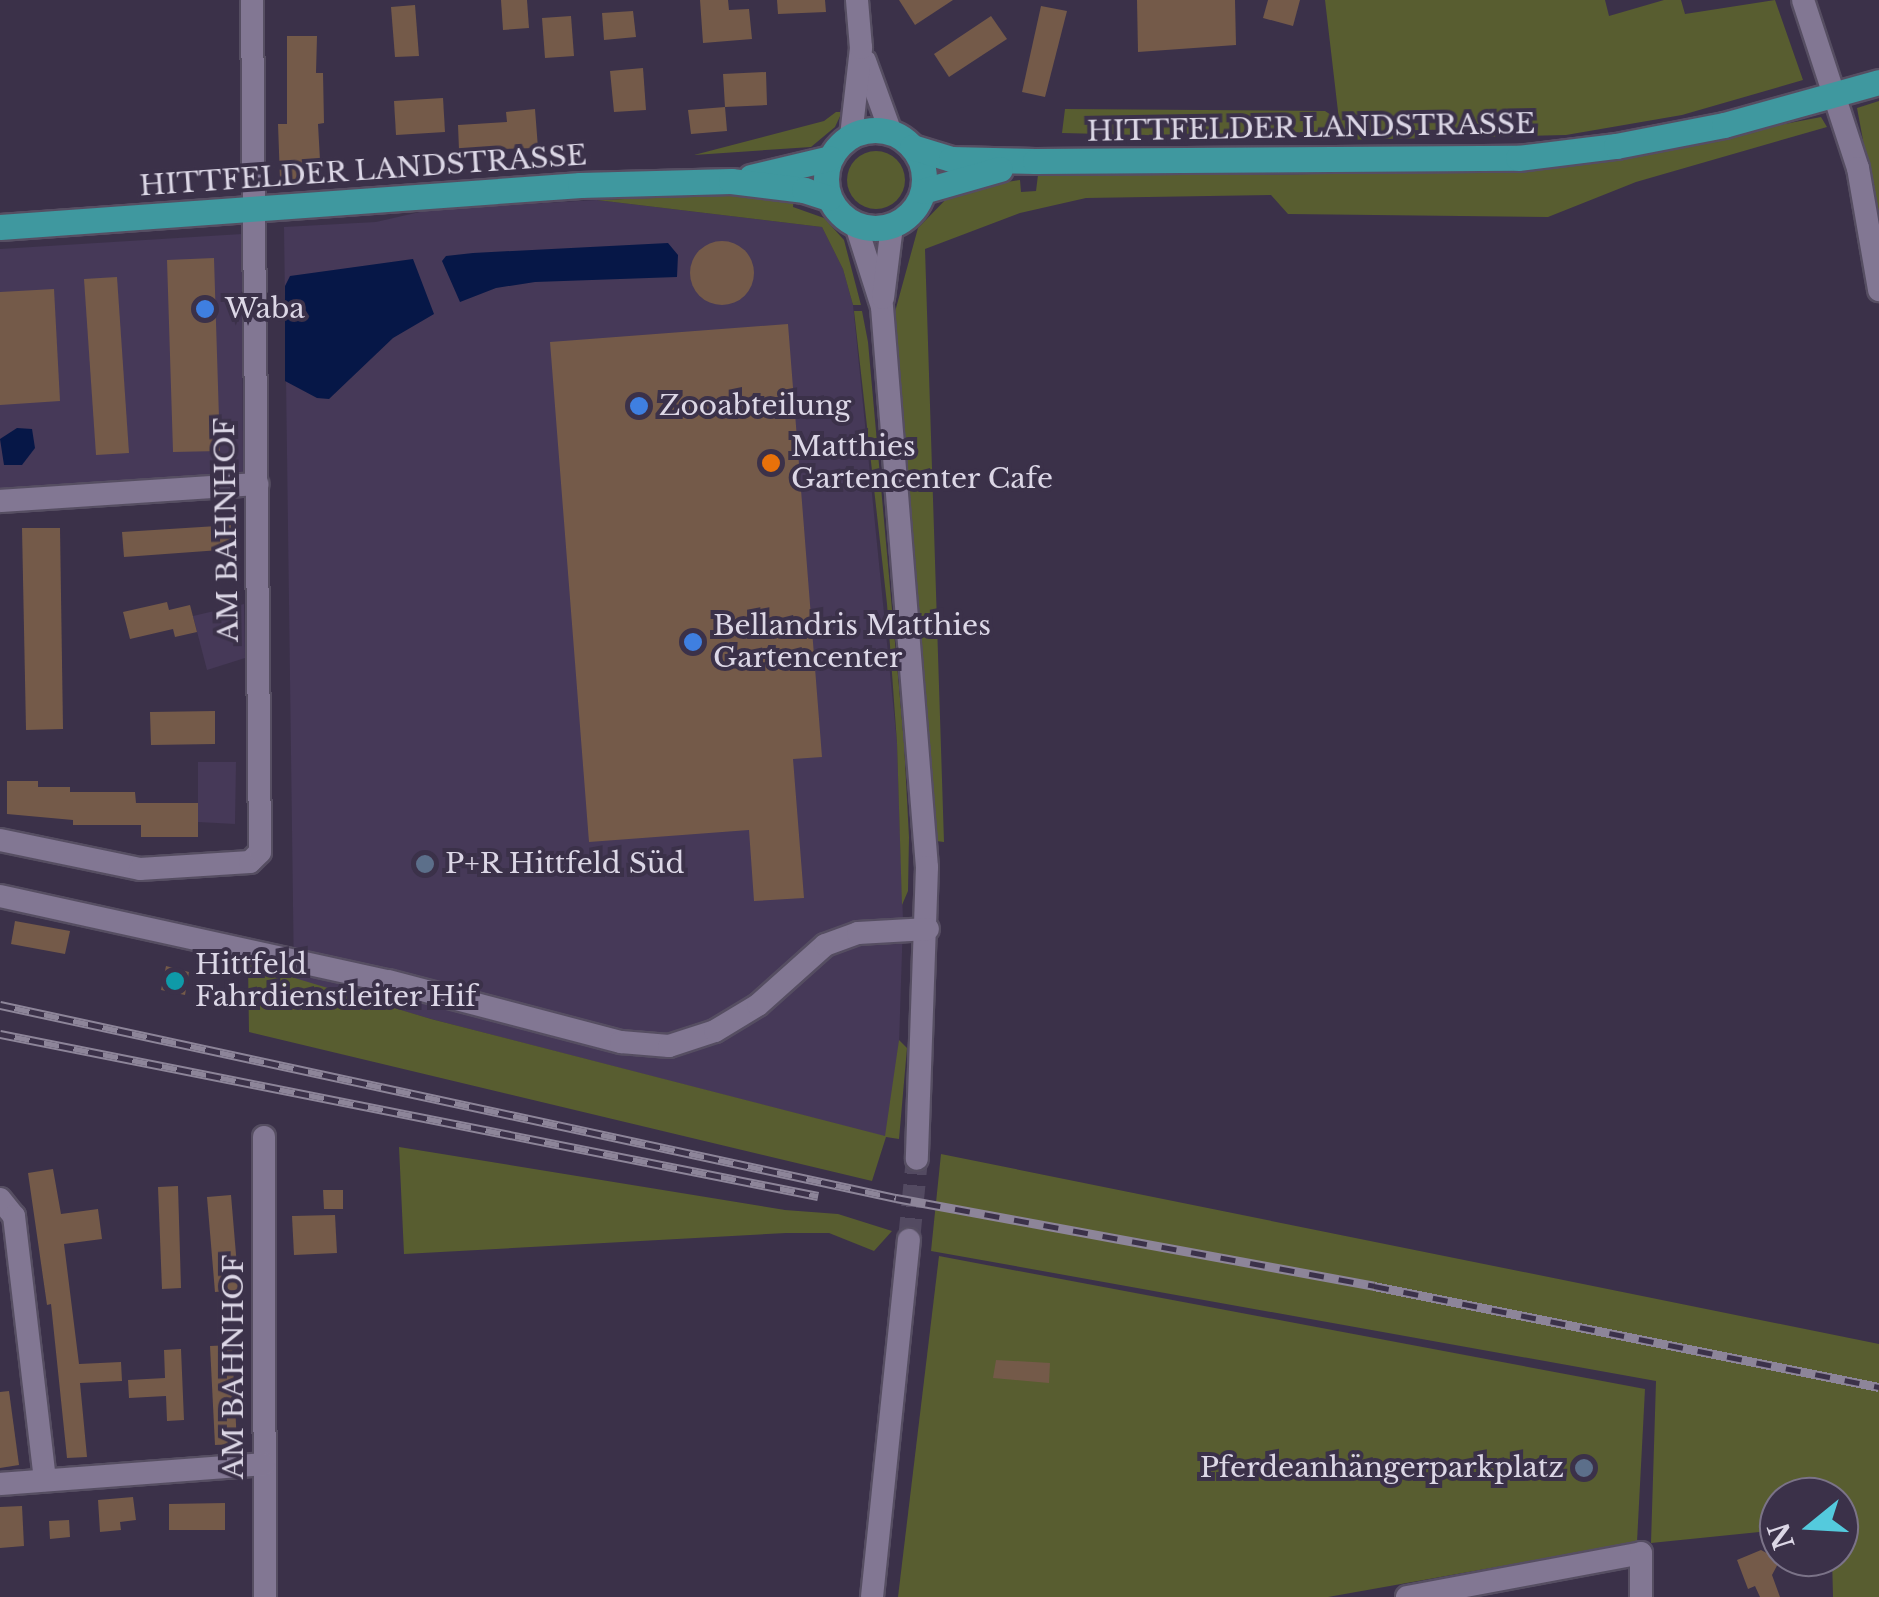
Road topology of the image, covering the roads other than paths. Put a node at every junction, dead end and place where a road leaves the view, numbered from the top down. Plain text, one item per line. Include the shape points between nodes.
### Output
1 (252, 0) edge
2 (856, 0) edge
3 (1803, 0) edge
4 (861, 48) junction
5 (1879, 82) edge
6 (1836, 95) junction
7 (851, 136) junction
8 (902, 140) junction
9 (830, 158) junction
10 (1035, 161) junction
11 (732, 181) junction
12 (923, 190) junction
13 (829, 198) junction
14 (254, 208) junction
15 (856, 225) junction
16 (892, 226) junction
17 (0, 227) edge
18 (1879, 290) edge
19 (882, 307) junction
20 (257, 484) junction
21 (0, 501) edge
22 (0, 840) edge
23 (0, 896) edge
24 (928, 929) junction
25 (264, 1138) dead end
26 (917, 1159) tunnel mouth
27 (0, 1199) edge
28 (908, 1240) tunnel mouth
29 (264, 1464) junction
30 (45, 1480) junction
31 (0, 1484) edge
32 (265, 1597) edge
33 (872, 1597) edge
34 (1407, 1597) edge
35 (1640, 1597) edge

1 - 14 street, AM BAHNHOF
2 - 4 street
3 - 6 street
4 - 7 street
4 - 8 street
5 - 6 main road, HITTFELDER LANDSTRASSE
6 - 10 main road, HITTFELDER LANDSTRASSE via 1706,128 1518,158
6 - 18 street via 1858,168
7 - 8 main road, HITTFELDER LANDSTRASSE via 878,130
7 - 9 main road
8 - 10 main road, HITTFELDER LANDSTRASSE via 951,159
8 - 12 main road via 920,160
9 - 11 main road, HITTFELDER LANDSTRASSE
9 - 13 main road
10 - 12 main road, HITTFELDER LANDSTRASSE
11 - 13 main road, HITTFELDER LANDSTRASSE
11 - 14 main road, HITTFELDER LANDSTRASSE
12 - 16 main road via 917,206
13 - 15 main road
14 - 17 main road, HITTFELDER LANDSTRASSE
14 - 20 street, AM BAHNHOF
15 - 16 main road
15 - 19 street
16 - 19 street
19 - 24 street
20 - 21 street
20 - 22 street, AM BAHNHOF via 260,852 250,862 140,870
23 - 24 street via 622,1042 669,1046 715,1031 758,1005 825,945 858,933
24 - 26 street
25 - 29 street, AM BAHNHOF
27 - 30 street via 14,1216
28 - 33 street
29 - 30 street
29 - 32 street, AM BAHNHOF
30 - 31 street
34 - 35 street via 1641,1552

